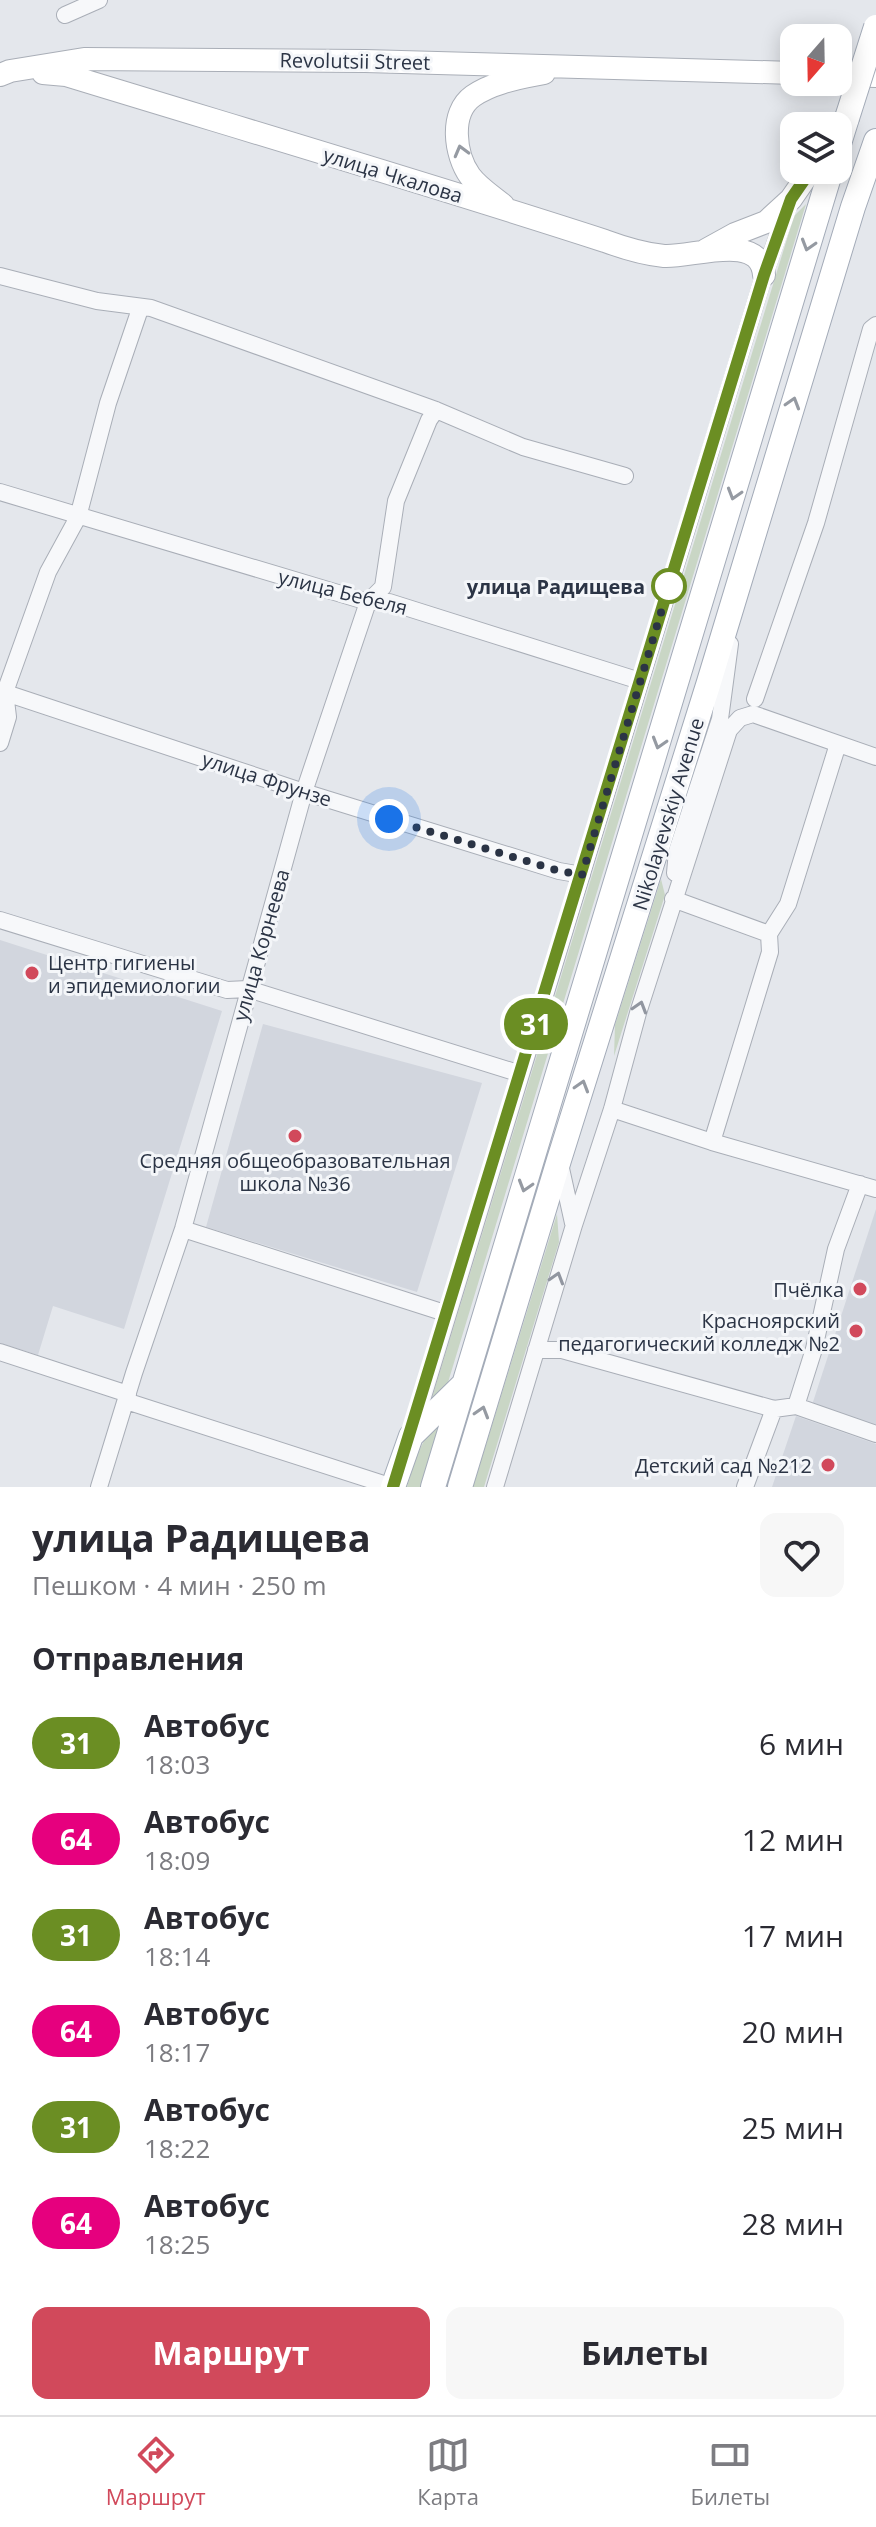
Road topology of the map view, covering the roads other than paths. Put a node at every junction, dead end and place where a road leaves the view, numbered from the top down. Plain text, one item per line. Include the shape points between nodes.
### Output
1 (99, 0) edge
2 (65, 15) dead end
3 (876, 27) edge
4 (576, 66) junction
5 (780, 72) edge
6 (5, 73) edge
7 (852, 75) edge
8 (876, 76) edge
9 (847, 112) edge
10 (876, 141) edge
11 (876, 176) edge
12 (801, 184) edge
13 (827, 184) edge
14 (791, 199) junction
15 (853, 207) junction
16 (508, 210) junction
17 (705, 251) junction
18 (764, 275) junction
19 (0, 276) edge
20 (140, 309) junction
21 (876, 325) edge
22 (436, 410) junction
23 (625, 476) dead end
24 (0, 492) edge
25 (78, 517) junction
26 (737, 584) junction
27 (368, 602) junction
28 (640, 681) junction
29 (3, 692) edge
30 (755, 699) dead end
31 (0, 743) edge
32 (838, 744) junction
33 (876, 757) edge
34 (304, 792) junction
35 (582, 875) junction
36 (673, 899) junction
37 (0, 920) edge
38 (769, 934) junction
39 (248, 989) junction
40 (521, 1074) junction
41 (612, 1109) junction
42 (712, 1142) junction
43 (559, 1160) junction
44 (868, 1187) edge
45 (574, 1225) junction
46 (183, 1229) junction
47 (448, 1314) junction
48 (536, 1350) junction
49 (0, 1352) edge
50 (465, 1383) junction
51 (127, 1397) junction
52 (796, 1406) junction
53 (774, 1409) junction
54 (876, 1434) edge
55 (411, 1436) junction
56 (99, 1487) edge
57 (393, 1487) edge
58 (433, 1487) edge
59 (460, 1487) edge
60 (495, 1487) edge
61 (745, 1487) edge

1 - 2 street
3 - 9 main road, bridge
4 - 5 main road, Revolutsii Street
4 - 6 main road, Revolutsii Street via 84,59
16 -> 4 main road via 470,176 459,151 458,117 470,98 488,88
6 - 16 main road, улица Чкалова via 66,75
7 - 8 main road
10 - 15 main road, Nikolayevskiy Avenue
11 - 15 main road
12 - 14 main road
13 -> 50 main road, Nikolayevskiy Avenue
14 - 17 main road via 766,222
14 - 18 street
26 -> 15 main road, Nikolayevskiy Avenue
16 - 17 main road, улица Чкалова via 636,251 666,256
17 - 18 main road, улица Чкалова via 742,250 756,256
18 - 28 street
19 - 20 street
20 - 22 street via 151,308
20 - 25 street
21 - 30 street
22 - 23 street via 523,447
22 - 27 street, улица Корнеева via 396,501 383,587
24 - 25 street, улица Бебеля
25 - 27 street, улица Бебеля
25 - 29 street via 48,572
26 - 36 street via 720,719 677,851
43 -> 26 main road, Nikolayevskiy Avenue
27 - 28 street, улица Бебеля via 389,602
27 - 34 street, улица Корнеева
28 - 35 street
29 - 31 street via 8,717
29 - 34 street, улица Фрунзе
32 - 33 street
32 - 36 street via 764,717 748,715 729,730
32 - 38 street via 788,904
34 - 35 street, улица Фрунзе
34 - 39 street, улица Корнеева
35 - 40 street
36 - 38 street
41 -> 36 street
37 - 39 street via 227,990
38 - 42 street via 770,952
39 - 40 street
39 - 46 street, улица Корнеева
40 - 47 street
41 - 42 street
41 - 45 street
42 - 44 street
43 - 45 street
59 -> 43 main road, Nikolayevskiy Avenue
44 - 52 street via 836,1249
48 -> 45 street
46 - 47 street
46 - 51 street, улица Корнеева
47 - 55 street
48 - 53 street via 562,1350
48 - 60 street
49 - 51 street
50 - 55 main road
50 - 58 main road, Nikolayevskiy Avenue
51 - 56 street, улица Корнеева
51 - 57 street
52 - 53 street
52 - 54 street
53 - 61 street
55 - 57 main road

